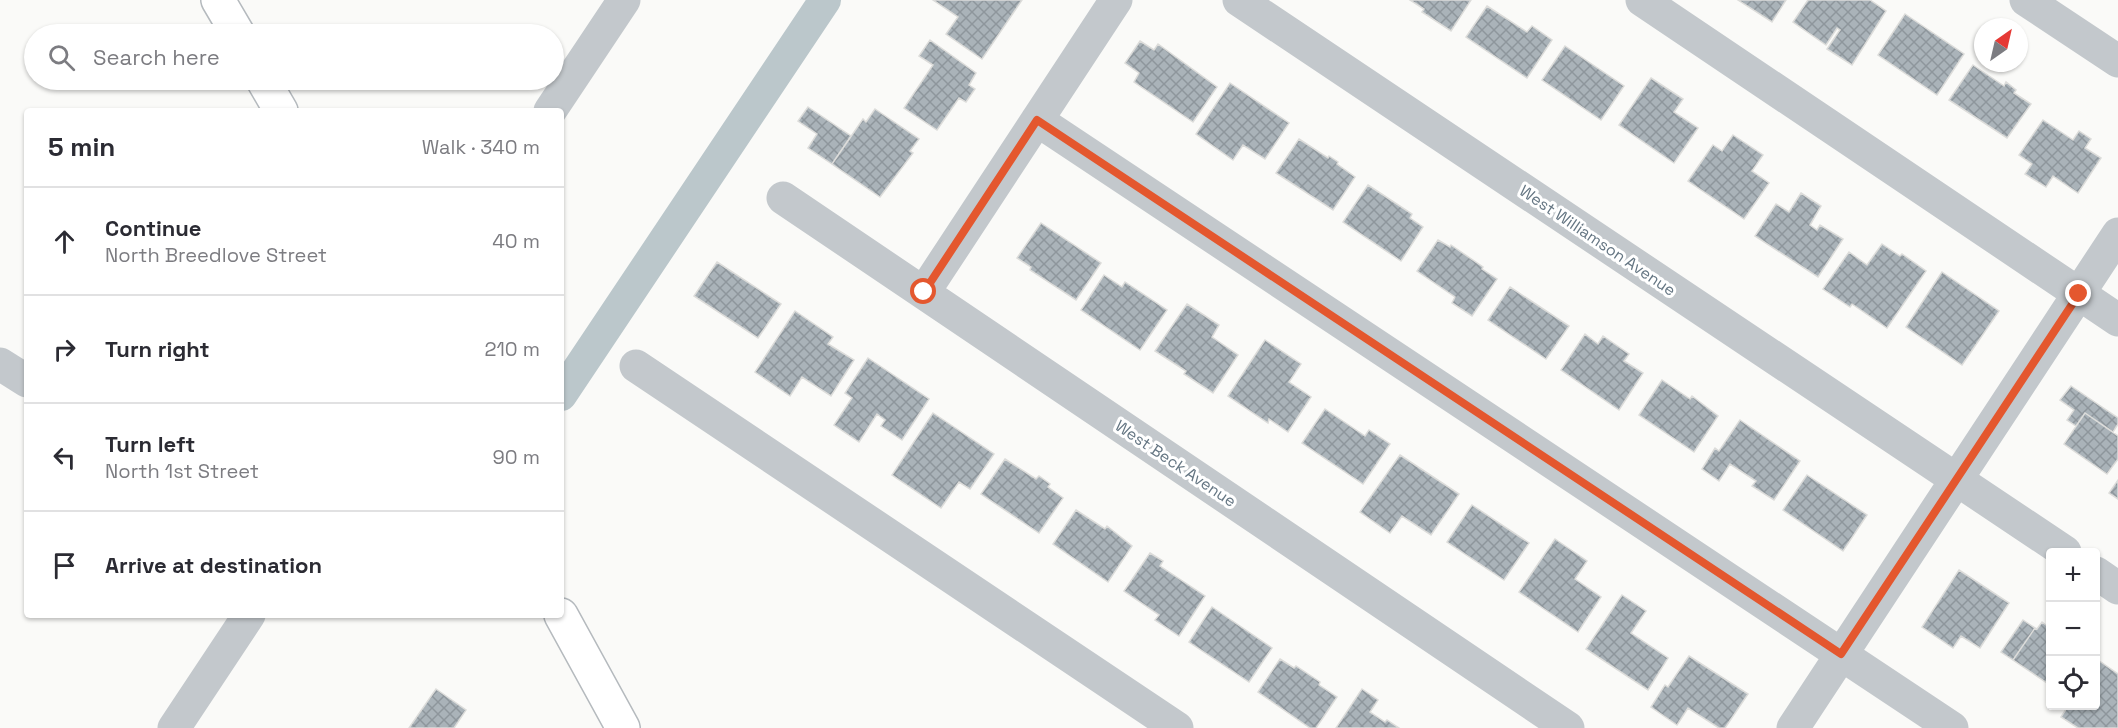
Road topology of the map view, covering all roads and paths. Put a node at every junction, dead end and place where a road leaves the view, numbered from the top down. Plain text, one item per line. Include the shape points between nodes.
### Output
1 (218, 0) edge
2 (624, 0) edge
3 (1116, 0) edge
4 (1239, 0) edge
5 (1642, 0) edge
6 (2026, 0) edge
7 (232, 24) edge
8 (2118, 61) edge
9 (269, 90) edge
10 (564, 90) edge
11 (564, 90) edge
12 (279, 108) edge
13 (552, 108) edge
14 (1037, 120) junction
15 (783, 198) dead end
16 (2118, 234) edge
17 (924, 292) junction
18 (2079, 294) junction
19 (2118, 320) edge
20 (636, 366) dead end
21 (1956, 480) junction
22 (2059, 548) edge
23 (2100, 576) edge
24 (2118, 588) edge
25 (247, 618) edge
26 (563, 618) edge
27 (1841, 654) junction
28 (174, 728) edge
29 (623, 728) edge
30 (1177, 728) edge
31 (1568, 728) edge
32 (1793, 728) edge
33 (1952, 728) edge

1 - 7 main road
2 - 10 street
3 - 14 street
4 - 21 street, West Williamson Avenue
5 - 18 street
6 - 8 street
9 - 12 main road
11 - 13 street
14 - 17 street
14 - 27 street
15 - 17 street, West Beck Avenue
16 - 18 street
17 - 31 street, West Beck Avenue
18 - 19 street
18 - 21 street
20 - 30 street
21 - 22 street, West Williamson Avenue
21 - 27 street
23 - 24 street
25 - 28 street
26 - 29 main road
27 - 32 street
27 - 33 street

